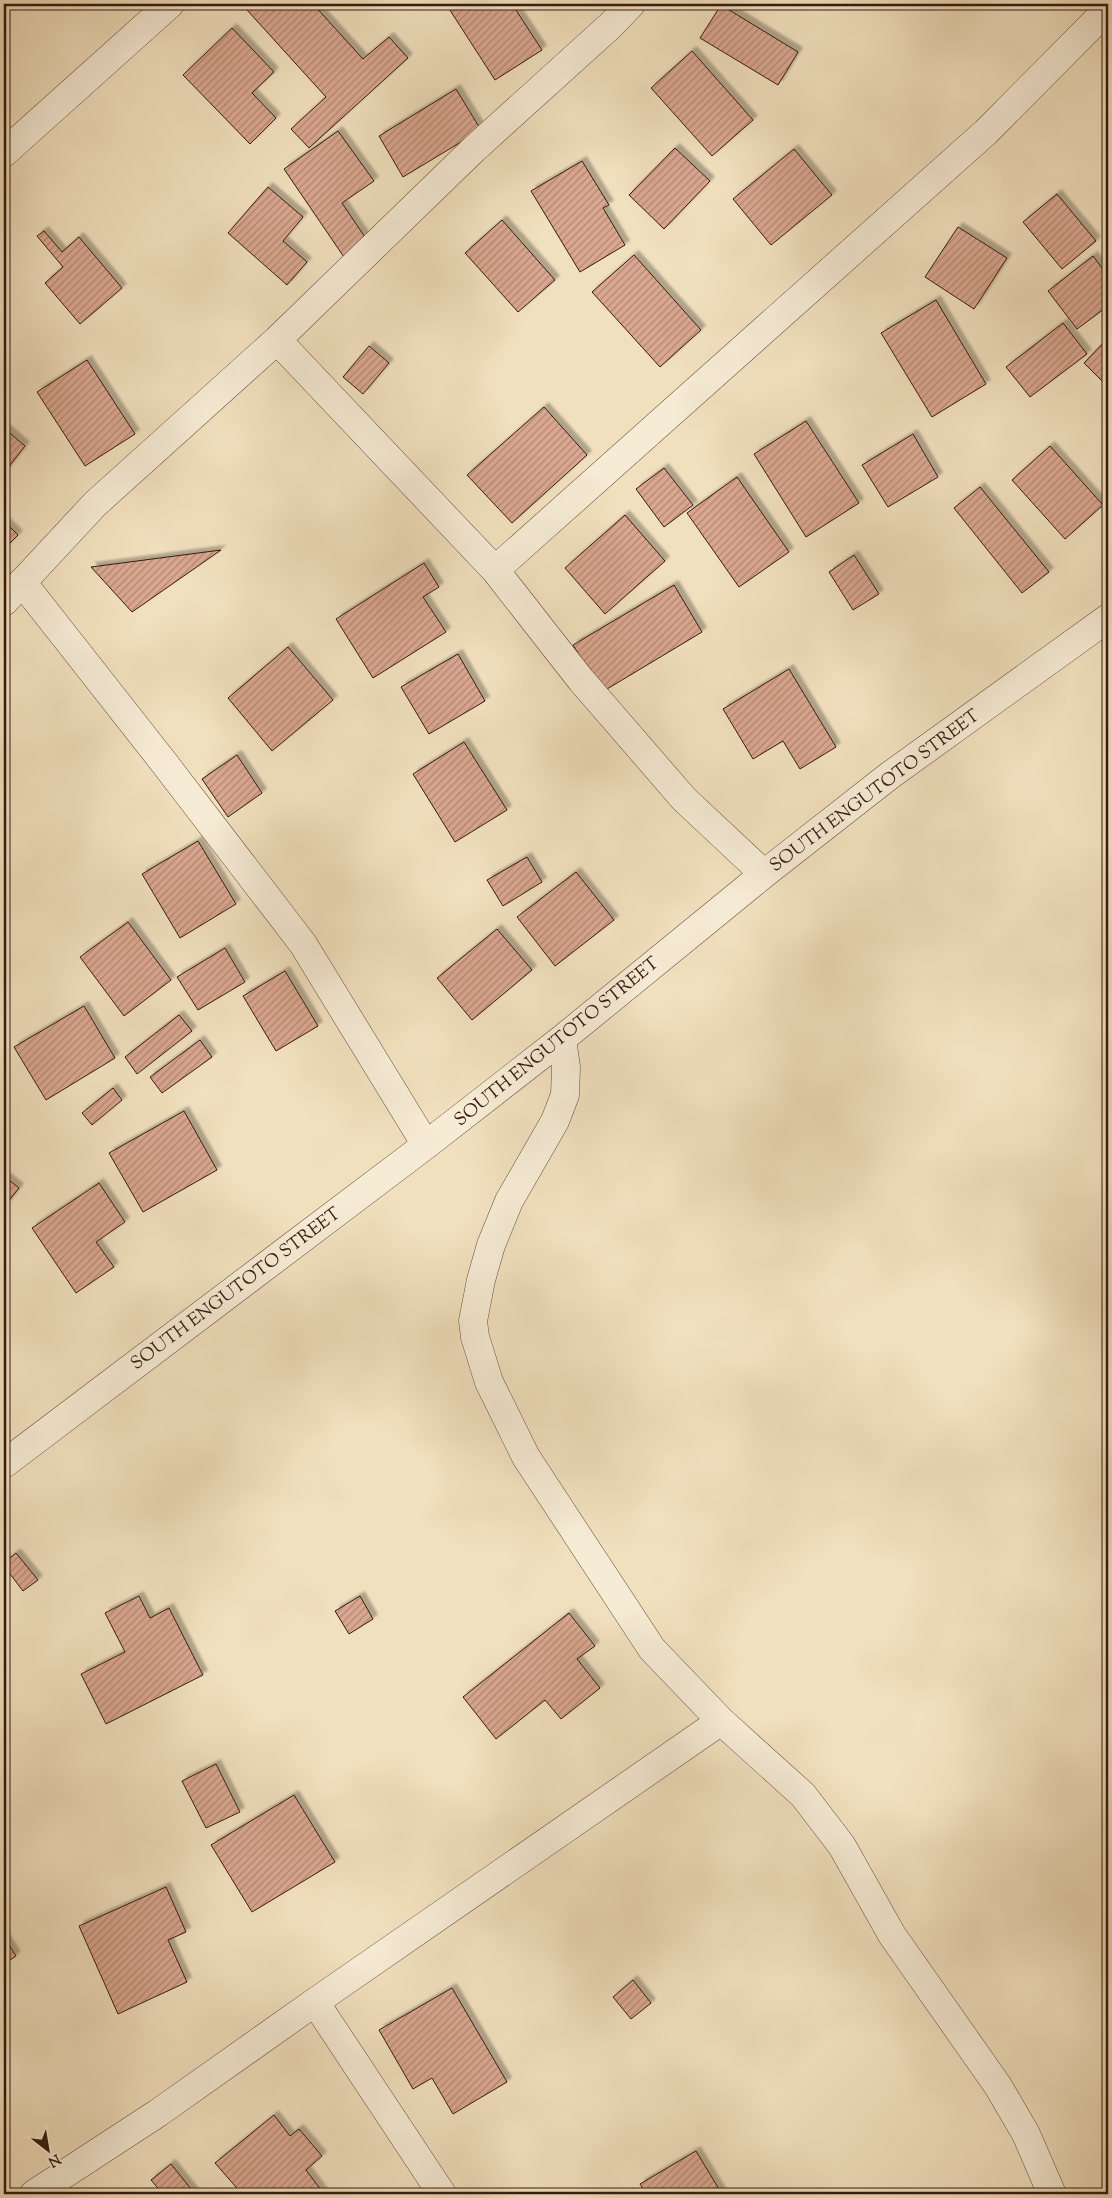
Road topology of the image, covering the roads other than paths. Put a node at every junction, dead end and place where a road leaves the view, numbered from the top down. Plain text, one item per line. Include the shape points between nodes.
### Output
1 (170, 4) edge
2 (630, 4) edge
3 (1108, 9) edge
4 (4, 154) edge
5 (277, 340) junction
6 (495, 570) junction
7 (22, 582) junction
8 (4, 602) edge
9 (1108, 618) edge
10 (764, 874) junction
11 (562, 1039) junction
12 (426, 1145) junction
13 (4, 1464) edge
14 (721, 1721) junction
15 (315, 2002) junction
16 (34, 2194) edge
17 (442, 2194) edge
18 (1052, 2194) edge

1 - 4 street
2 - 5 street via 474,149
3 - 6 street via 986,132
5 - 6 street
5 - 7 street via 95,504
6 - 10 street via 581,680 684,799
7 - 8 street
7 - 12 street via 302,944
9 - 10 street, SOUTH ENGUTOTO STREET via 889,776
10 - 11 street, SOUTH ENGUTOTO STREET
11 - 12 street, SOUTH ENGUTOTO STREET
11 - 14 street via 565,1095 555,1121 509,1201 491,1244 474,1321 475,1337 490,1382 526,1457 652,1649
12 - 13 street, SOUTH ENGUTOTO STREET
14 - 15 street
14 - 18 street via 803,1795 842,1846 892,1935 998,2086 1026,2134
15 - 16 street via 158,2113
15 - 17 street

